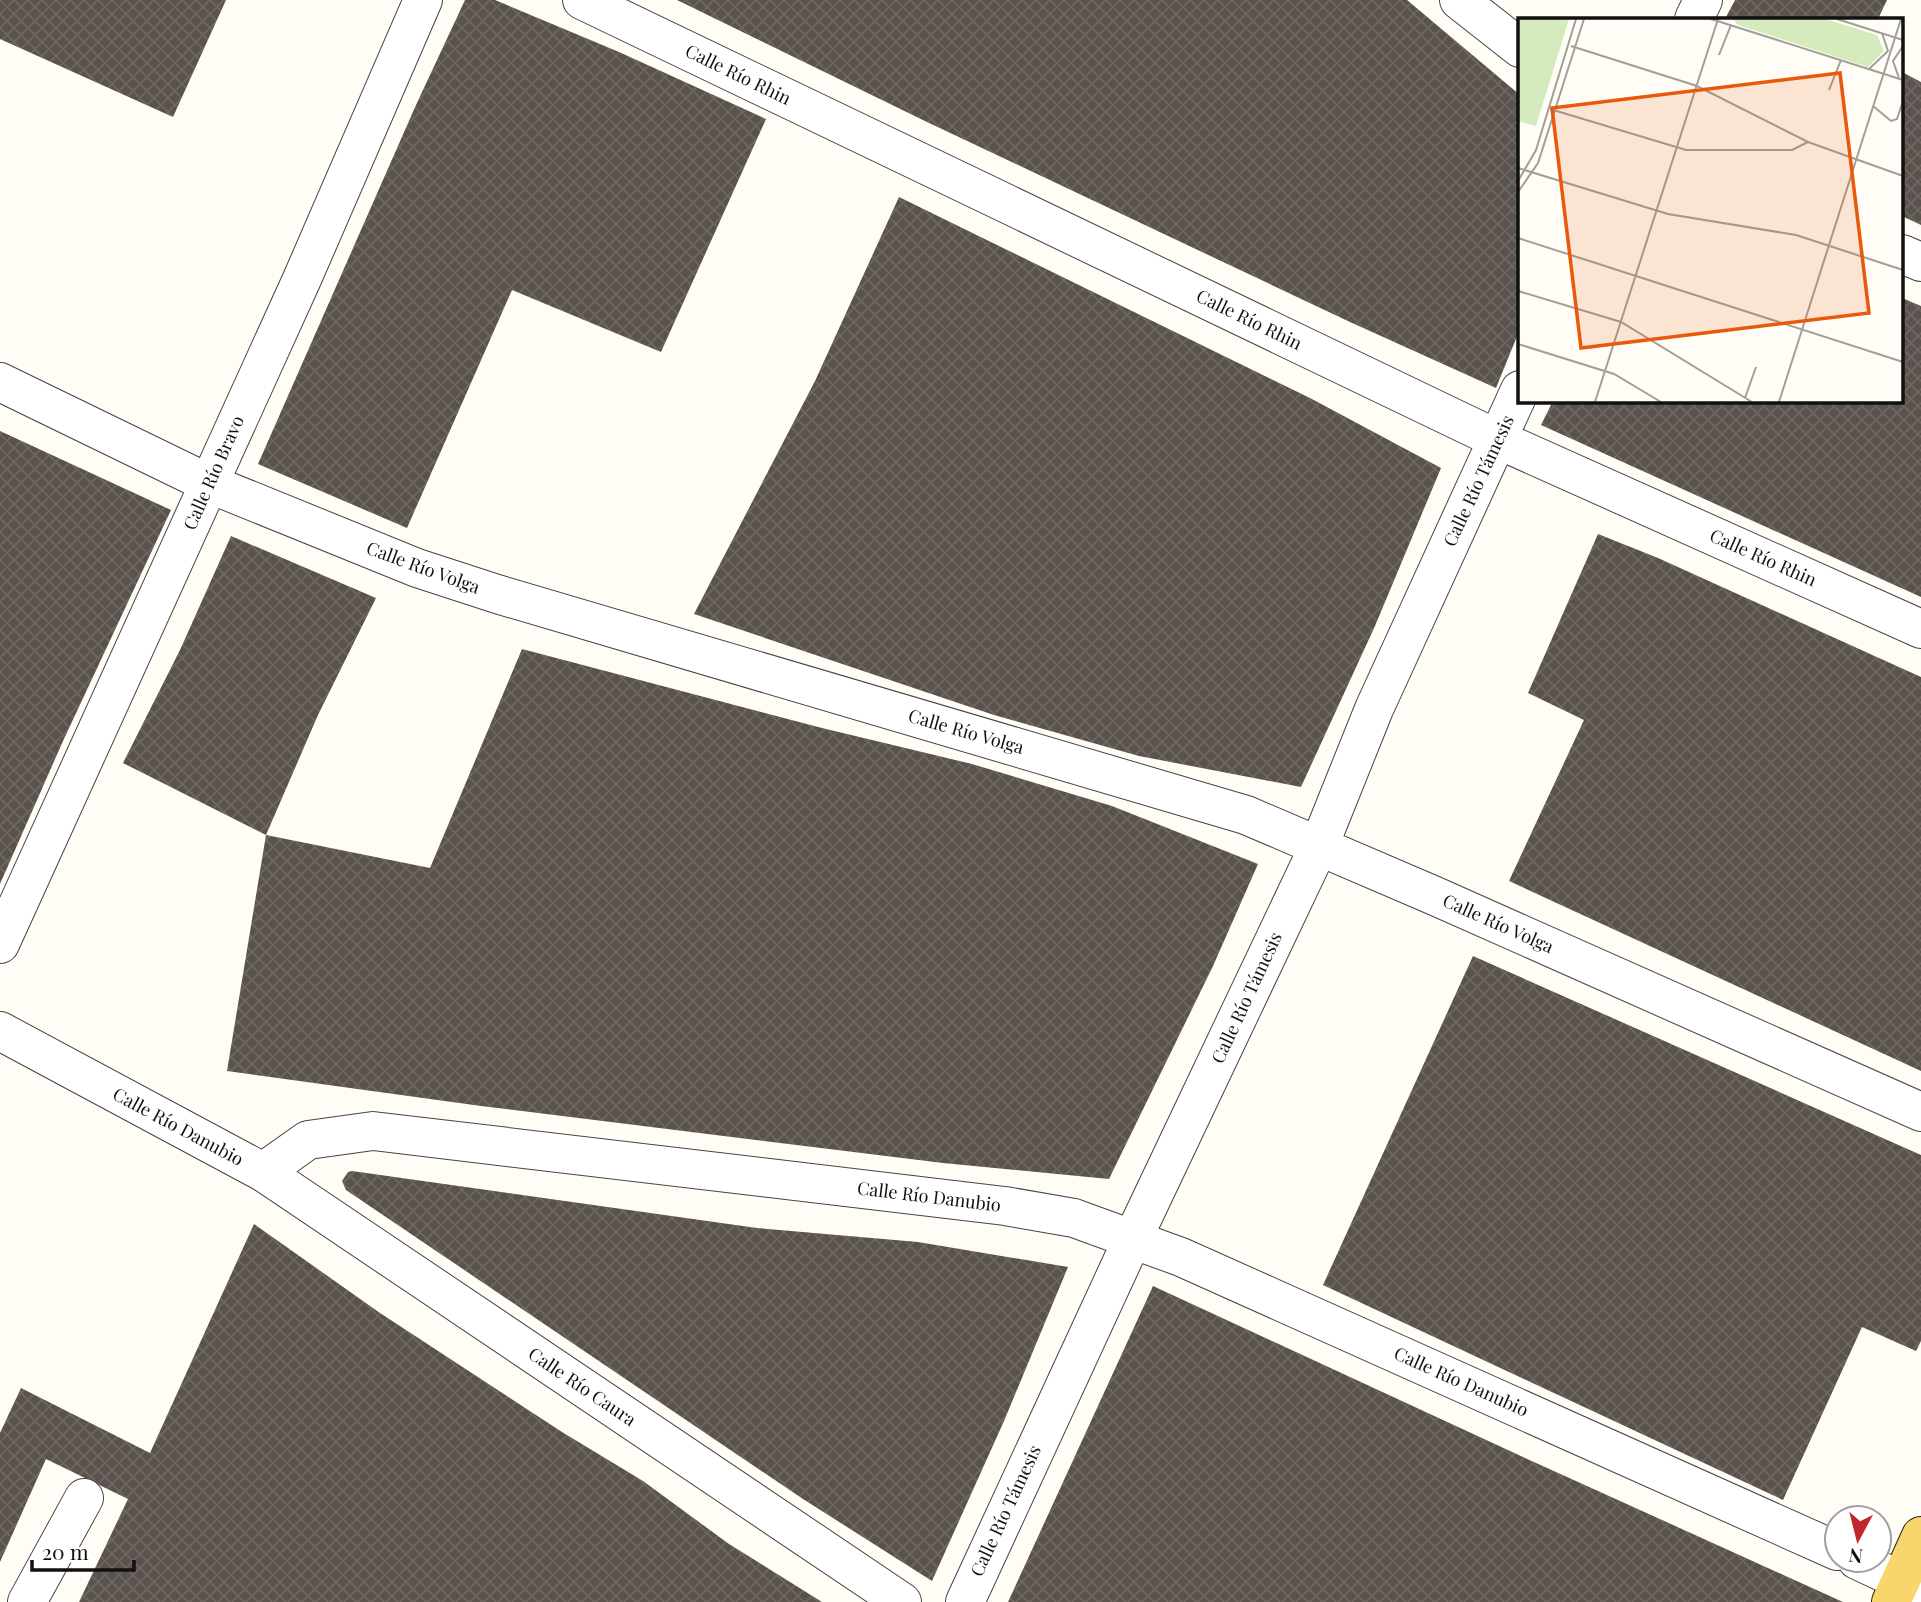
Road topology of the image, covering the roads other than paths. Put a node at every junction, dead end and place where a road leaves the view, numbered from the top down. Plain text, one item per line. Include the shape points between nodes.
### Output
1 (423, 0) edge
2 (582, 0) edge
3 (1460, 0) edge
4 (1703, 0) edge
5 (1694, 18) edge
6 (1518, 46) edge
7 (1904, 255) edge
8 (1921, 262) edge
9 (0, 382) edge
10 (1518, 394) edge
11 (1497, 439) junction
12 (210, 484) junction
13 (1921, 629) edge
14 (1319, 846) junction
15 (0, 944) edge
16 (0, 1031) edge
17 (1921, 1112) edge
18 (262, 1172) junction
19 (1133, 1238) junction
20 (84, 1498) dead end
21 (1921, 1536) edge
22 (1823, 1545) edge
23 (1878, 1574) edge
24 (1904, 1591) edge
25 (27, 1602) edge
26 (902, 1602) edge
27 (965, 1602) edge

1 - 12 street, Calle Río Bravo
2 - 11 street, Calle Río Rhin
3 - 6 street
4 - 5 street
7 - 8 street
9 - 12 street, Calle Río Volga
10 - 11 street, Calle Río Támesis
11 - 13 street, Calle Río Rhin
11 - 14 street, Calle Río Támesis via 1374,709
12 - 14 street, Calle Río Volga via 417,568 1246,815
12 - 15 street, Calle Río Bravo
14 - 17 street, Calle Río Volga
14 - 19 street, Calle Río Támesis
16 - 18 street, Calle Río Danubio
18 - 19 street, Calle Río Danubio via 308,1140 373,1131 1004,1206 1074,1218
18 - 26 street, Calle Río Caura
19 - 22 street, Calle Río Danubio
19 - 27 street, Calle Río Támesis
20 - 25 street
21 - 24 main road
23 - 24 street

